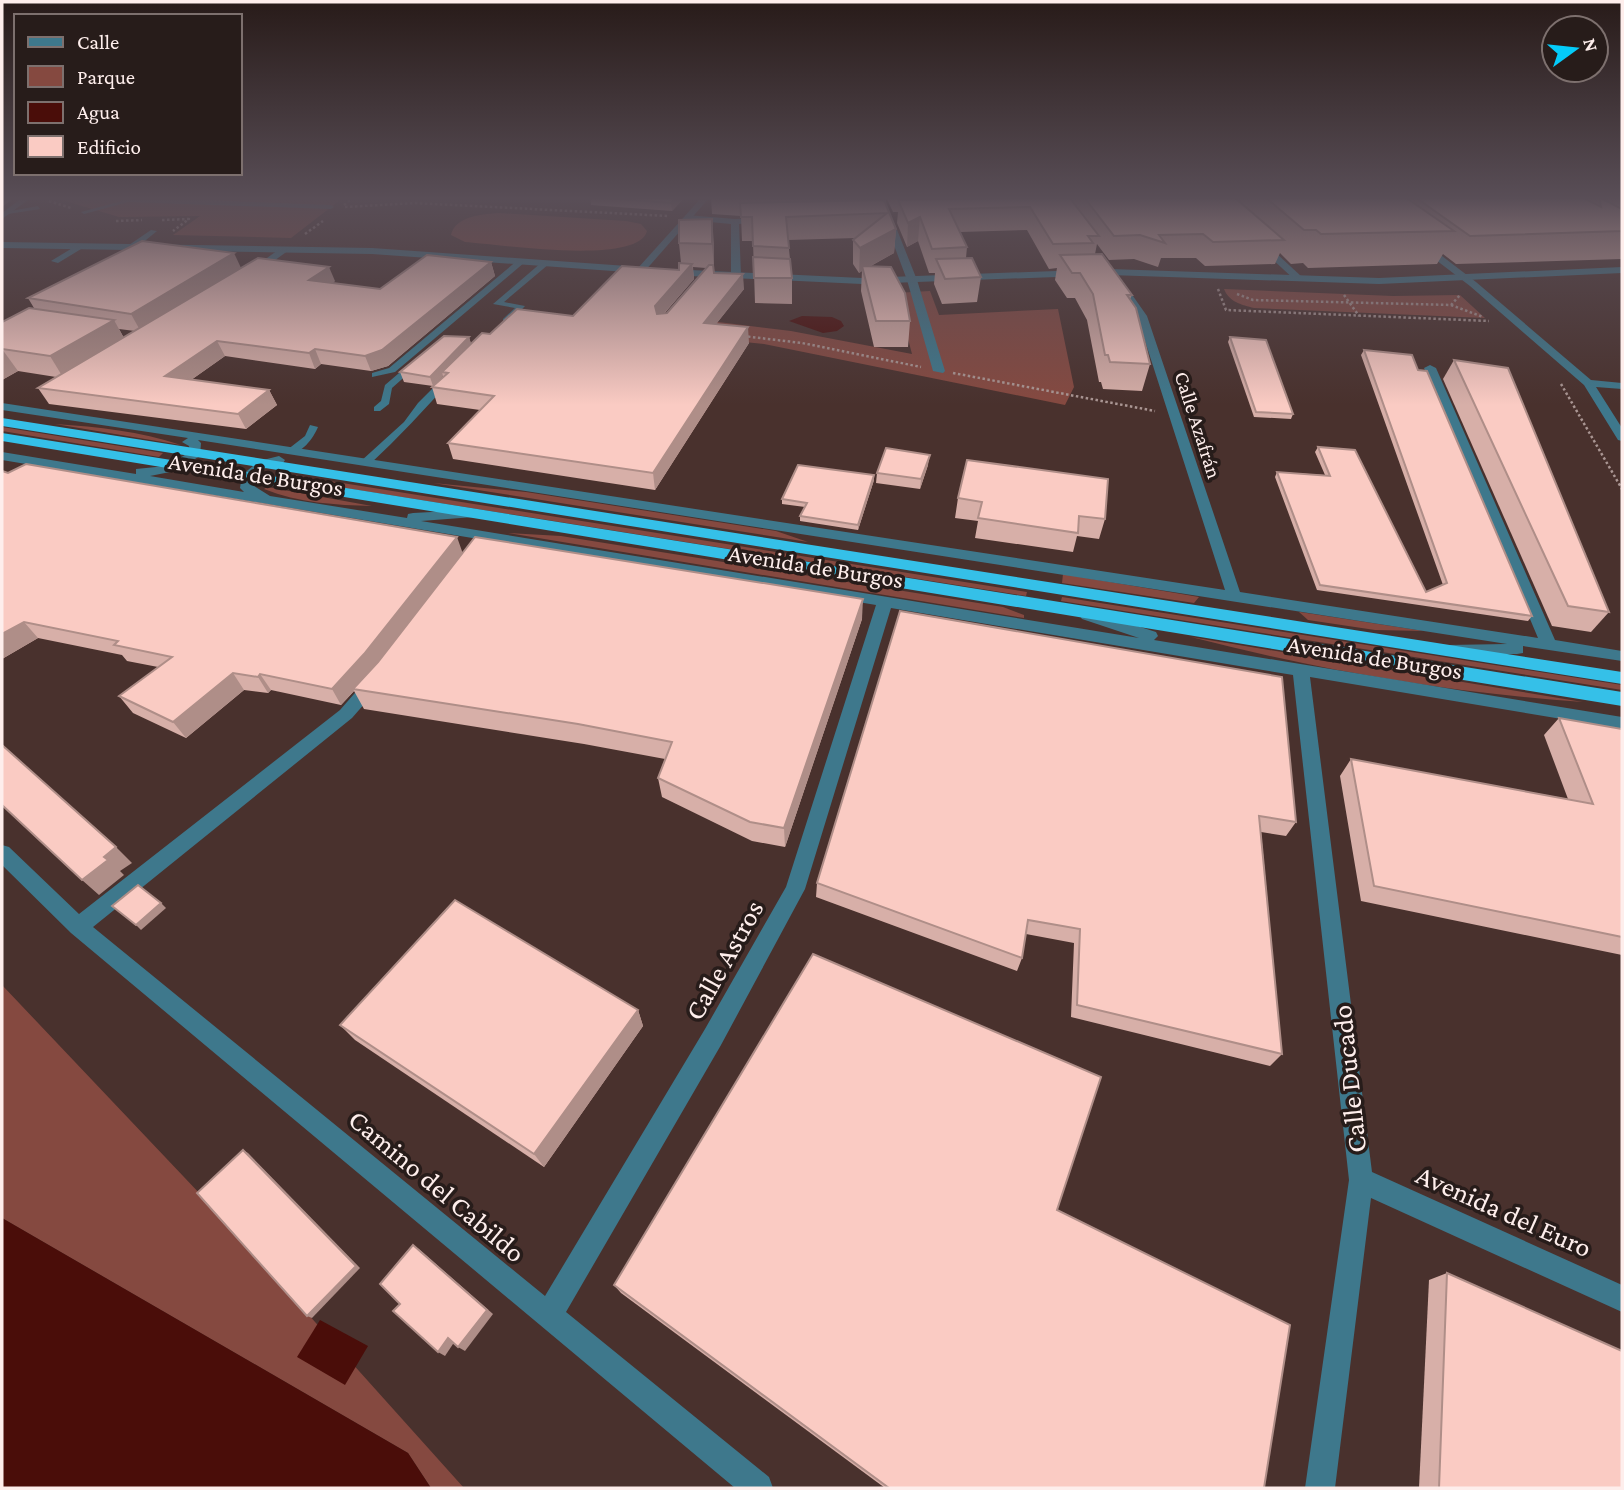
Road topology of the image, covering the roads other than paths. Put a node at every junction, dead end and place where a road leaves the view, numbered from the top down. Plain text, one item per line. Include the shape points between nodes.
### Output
1 (260, 267) edge
2 (516, 267) edge
3 (542, 267) edge
4 (586, 267) edge
5 (644, 267) edge
6 (736, 267) edge
7 (907, 267) edge
8 (1105, 267) junction
9 (1285, 267) edge
10 (1450, 267) edge
11 (641, 270) junction
12 (1621, 270) edge
13 (706, 274) junction
14 (736, 275) junction
15 (246, 276) edge
16 (1298, 279) junction
17 (1466, 279) junction
18 (912, 280) junction
19 (697, 284) edge
20 (496, 330) edge
21 (443, 341) edge
22 (1430, 368) dead end
23 (457, 369) edge
24 (939, 371) dead end
25 (375, 376) edge
26 (1588, 383) junction
27 (1622, 386) edge
28 (39, 402) dead end
29 (2, 406) edge
30 (377, 409) dead end
31 (25, 410) junction
32 (2, 421) edge
33 (86, 421) junction
34 (313, 427) dead end
35 (144, 430) junction
36 (2, 437) edge
37 (1622, 437) edge
38 (291, 452) junction
39 (196, 453) junction
40 (2, 455) edge
41 (365, 463) junction
42 (263, 464) junction
43 (177, 467) junction
44 (247, 478) junction
45 (509, 485) junction
46 (276, 502) junction
47 (470, 514) junction
48 (381, 519) junction
49 (849, 538) junction
50 (937, 570) junction
51 (1235, 598) junction
52 (885, 602) junction
53 (1073, 610) junction
54 (1549, 645) junction
55 (1440, 649) junction
56 (1580, 650) junction
57 (1196, 653) junction
58 (1622, 656) edge
59 (388, 665) edge
60 (1301, 670) junction
61 (1622, 678) edge
62 (1622, 699) edge
63 (1574, 714) junction
64 (1622, 714) edge
65 (1622, 723) edge
66 (2, 853) edge
67 (78, 927) junction
68 (1361, 1180) junction
69 (1622, 1299) edge
70 (548, 1317) junction
71 (758, 1488) edge
72 (1320, 1488) edge

1 - 15 street
2 - 25 lane via 392,370
3 - 20 lane via 498,304 522,306
4 - 11 street
5 - 11 street
6 - 14 street
7 - 18 street
8 - 16 street
8 - 18 street
8 - 51 street, Calle Azafrán via 1142,316
9 - 16 street
10 - 17 street
11 - 13 street
12 - 17 street
13 - 14 street
13 - 19 street
14 - 18 street
16 - 17 street
17 - 26 street
18 - 24 street
21 - 30 lane via 388,387 386,401
22 - 54 street
23 - 41 lane
26 - 27 street
26 - 37 street
28 - 31 street
29 - 31 street, Avenida de Burgos
31 - 33 street, Avenida de Burgos
32 - 33 street
32 - 39 highway, Avenida de Burgos
33 - 35 street, Avenida de Burgos
34 - 38 lane via 309,437
35 - 38 street, Avenida de Burgos
35 - 39 street via 195,443
36 - 43 highway, Avenida de Burgos
38 - 41 street, Avenida de Burgos
39 - 42 highway, Avenida de Burgos
39 - 43 street
40 - 43 street via 152,474
40 - 46 street, Avenida de Burgos
41 - 45 street, Avenida de Burgos
42 - 44 street
42 - 45 street via 286,458
42 - 50 highway, Avenida de Burgos
43 - 44 highway, Avenida de Burgos
44 - 46 street via 247,488
44 - 47 highway, Avenida de Burgos
45 - 49 street, Avenida de Burgos
46 - 48 street, Avenida de Burgos
47 - 48 street
47 - 53 highway, Avenida de Burgos
48 - 52 street, Avenida de Burgos via 483,542
49 - 50 street
49 - 51 street, Avenida de Burgos
50 - 55 highway, Avenida de Burgos
51 - 54 street, Avenida de Burgos
52 - 57 street, Avenida de Burgos
52 - 70 street, Calle Astros via 795,889
53 - 57 street
53 - 62 highway, Avenida de Burgos
54 - 56 street, Avenida de Burgos
55 - 56 street
55 - 61 highway, Avenida de Burgos
56 - 58 street, Avenida de Burgos
57 - 60 street, Avenida de Burgos
59 - 67 street via 346,714
60 - 63 street, Avenida de Burgos
60 - 68 street, Calle Ducado
63 - 64 street
63 - 65 street, Avenida de Burgos
66 - 67 street, Camino del Cabildo
67 - 70 street, Camino del Cabildo
68 - 69 street, Avenida del Euro
68 - 72 street, Calle Ducado
70 - 71 street, Camino del Cabildo

